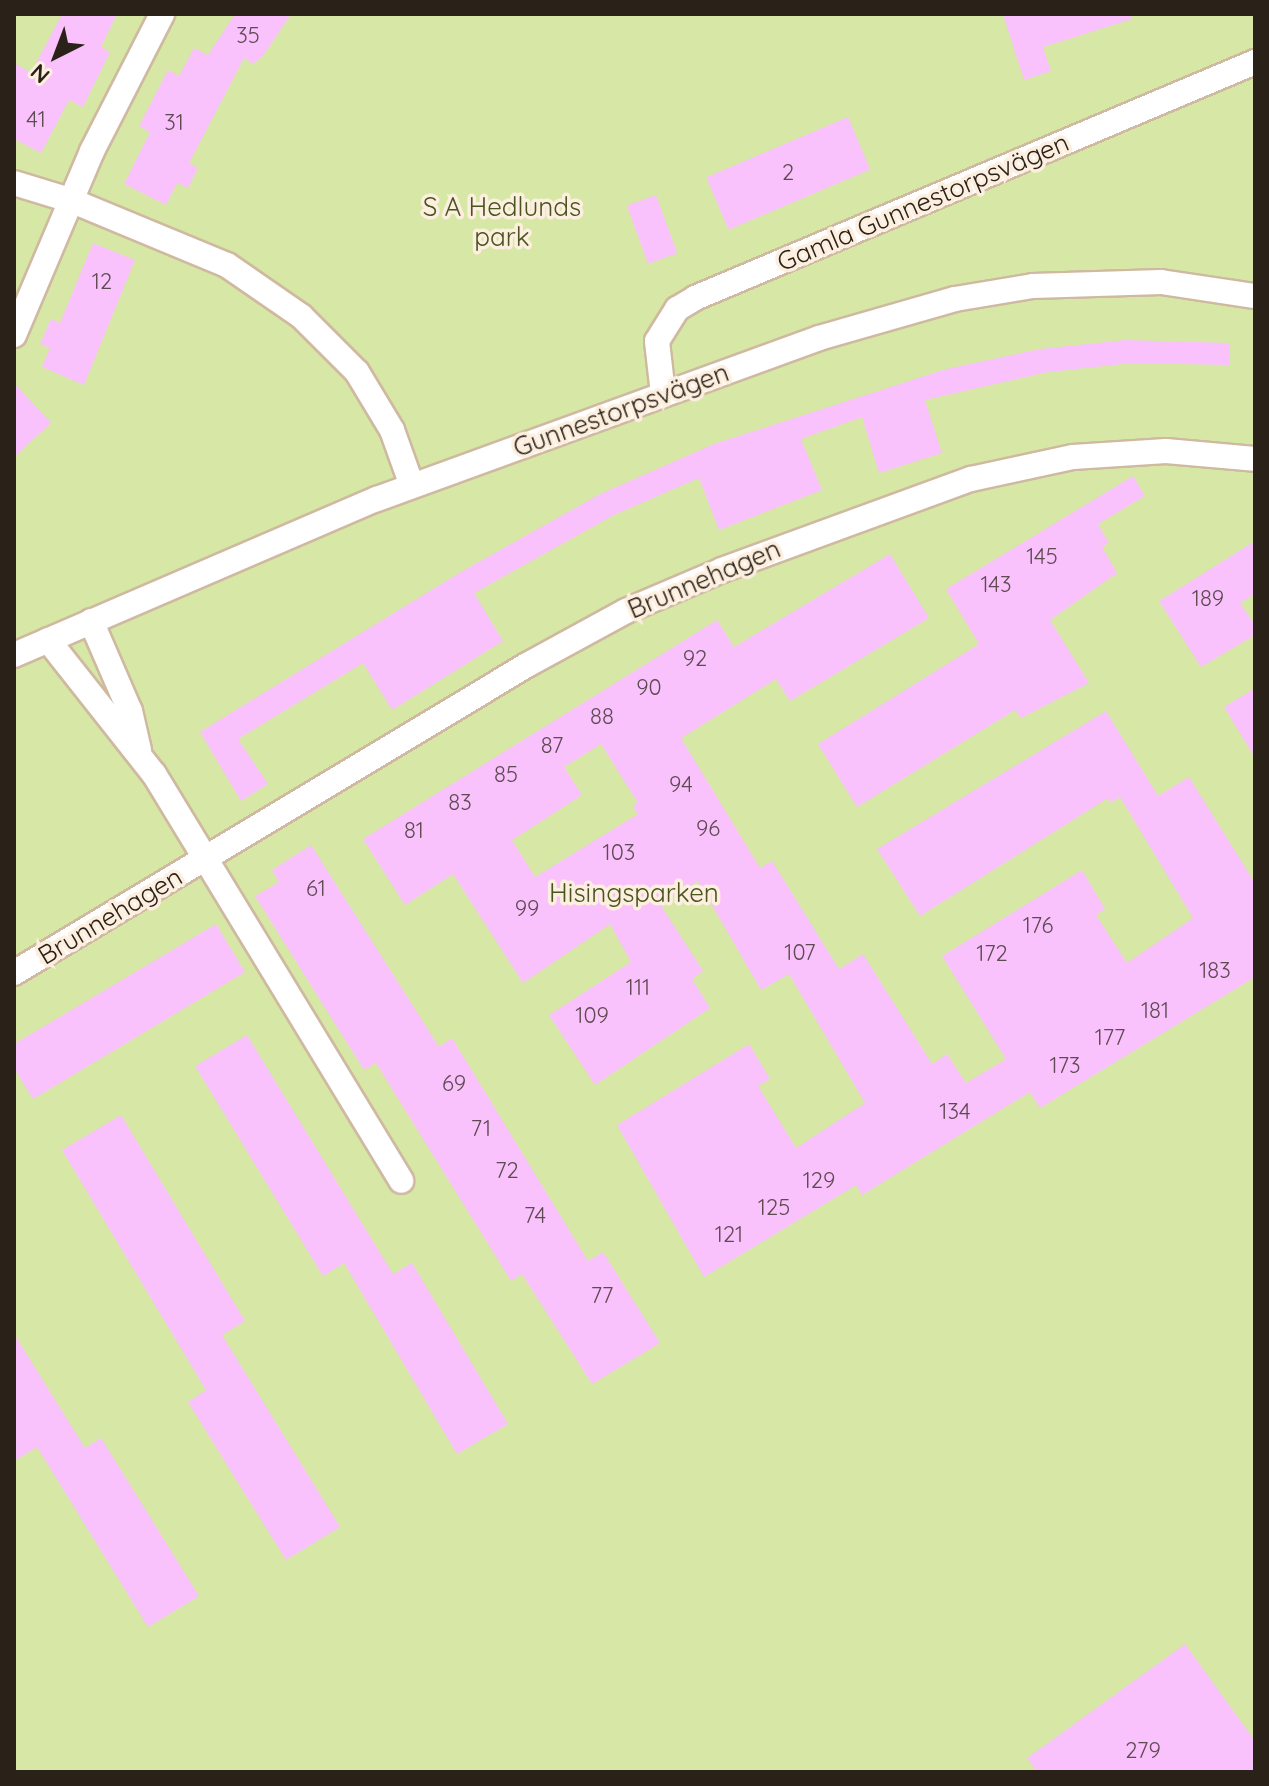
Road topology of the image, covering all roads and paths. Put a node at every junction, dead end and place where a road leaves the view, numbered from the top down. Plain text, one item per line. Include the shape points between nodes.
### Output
1 (162, 14) edge
2 (1255, 62) edge
3 (14, 183) edge
4 (70, 200) junction
5 (1255, 296) edge
6 (14, 335) edge
7 (663, 394) junction
8 (1255, 459) edge
9 (412, 486) junction
10 (91, 621) junction
11 (48, 640) junction
12 (14, 655) edge
13 (139, 750) junction
14 (206, 858) junction
15 (14, 973) edge
16 (401, 1181) dead end

1 - 4 street
2 - 7 street, Gamla Gunnestorpsvägen via 695,298 677,309 657,341
3 - 4 street
4 - 6 street
4 - 9 street via 227,265 301,316 357,372 392,430
5 - 7 street, Gunnestorpsvägen via 1148,281 1033,286 955,299 819,338
7 - 9 street, Gunnestorpsvägen
8 - 14 street, Brunnehagen via 1166,451 1073,457 971,479 870,512 626,611
9 - 10 street, Gunnestorpsvägen
10 - 11 street, Gunnestorpsvägen
10 - 13 street, Brunnehagen via 130,711
11 - 12 street, Gunnestorpsvägen
11 - 13 street, Brunnehagen via 113,726
13 - 14 street, Brunnehagen
14 - 15 street, Brunnehagen
14 - 16 street, Brunnehagen

